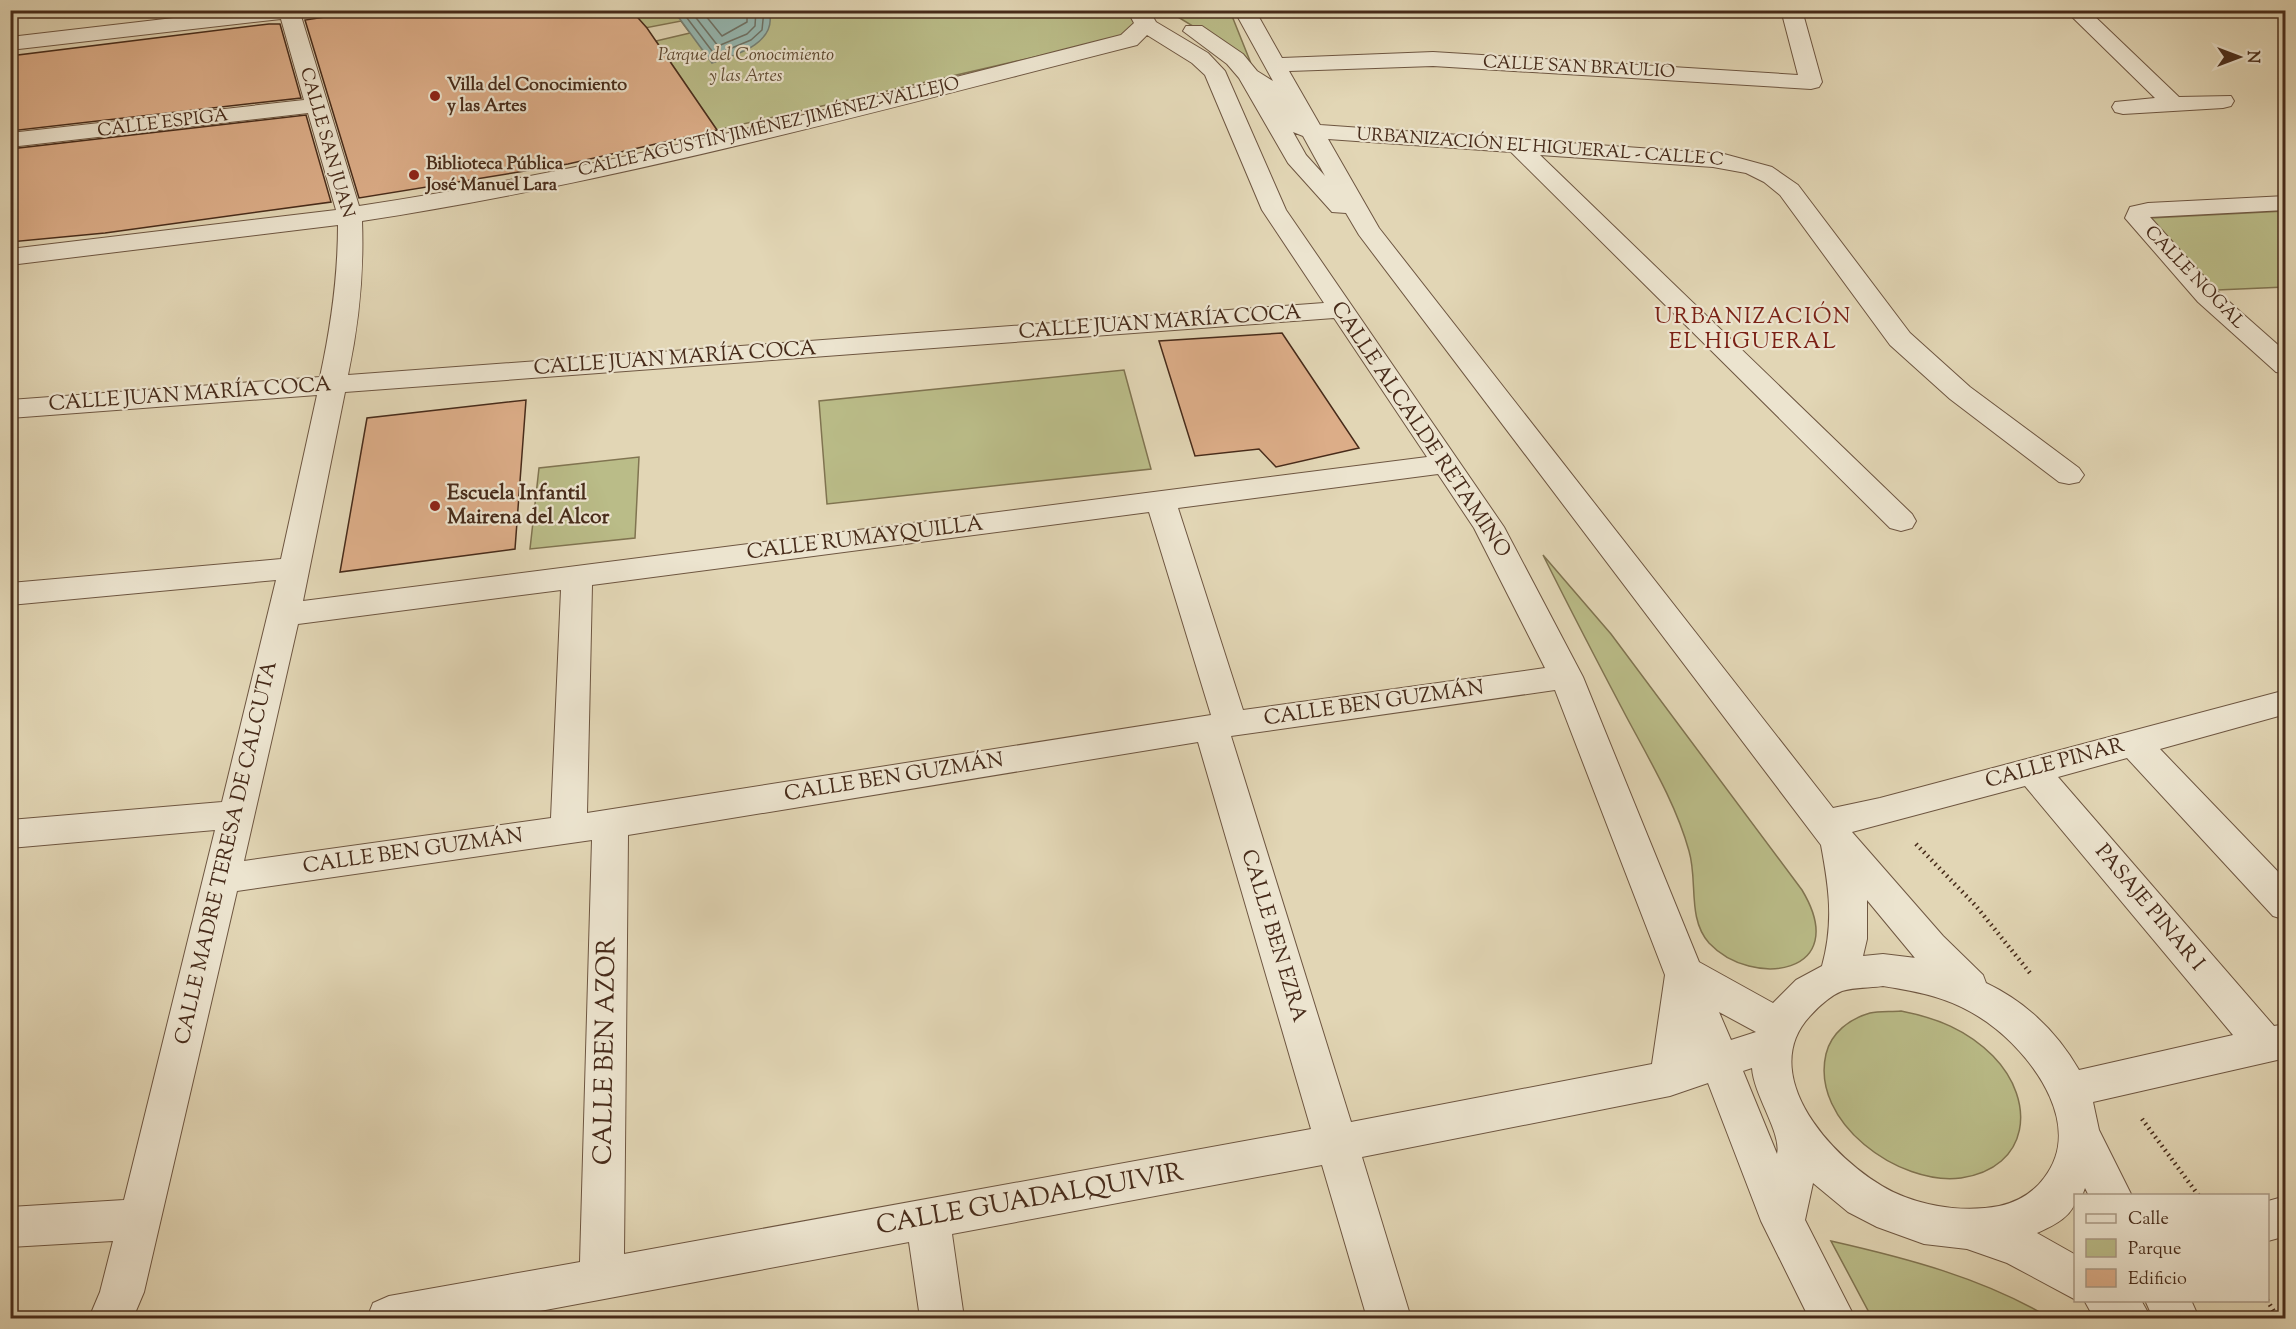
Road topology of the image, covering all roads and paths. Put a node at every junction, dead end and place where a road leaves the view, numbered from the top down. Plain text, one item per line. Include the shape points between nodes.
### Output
1 (1244, 10) edge
2 (1791, 10) edge
3 (2075, 10) edge
4 (293, 11) edge
5 (1147, 15) edge
6 (10, 44) edge
7 (1273, 65) junction
8 (1249, 76) junction
9 (2223, 101) dead end
10 (2174, 104) junction
11 (316, 105) junction
12 (2123, 108) dead end
13 (1312, 131) junction
14 (10, 141) edge
15 (1518, 146) junction
16 (2286, 203) edge
17 (350, 216) junction
18 (1368, 230) junction
19 (10, 257) edge
20 (1340, 310) junction
21 (2286, 366) edge
22 (332, 384) junction
23 (10, 409) edge
24 (1446, 464) junction
25 (2069, 475) dead end
26 (1161, 501) junction
27 (1901, 521) dead end
28 (295, 567) junction
29 (577, 575) junction
30 (10, 594) edge
31 (283, 615) junction
32 (1566, 677) junction
33 (2282, 708) edge
34 (1221, 726) junction
35 (2134, 743) junction
36 (2032, 770) junction
37 (1880, 812) junction
38 (237, 814) junction
39 (610, 824) junction
40 (569, 830) junction
41 (1831, 833) junction
42 (10, 834) edge
43 (221, 879) junction
44 (2286, 905) edge
45 (1684, 973) junction
46 (1838, 976) junction
47 (2034, 977) dead end
48 (1981, 999) junction
49 (1776, 1034) junction
50 (2276, 1043) edge
51 (1719, 1062) junction
52 (1670, 1078) junction
53 (2114, 1082) junction
54 (2069, 1090) junction
55 (1734, 1102) junction
56 (1794, 1132) junction
57 (2079, 1132) junction
58 (1335, 1144) junction
59 (2110, 1194) edge
60 (2198, 1194) edge
61 (2286, 1216) edge
62 (141, 1219) junction
63 (927, 1220) junction
64 (1783, 1221) junction
65 (2269, 1221) edge
66 (10, 1227) edge
67 (1972, 1230) junction
68 (2074, 1278) edge
69 (602, 1279) junction
70 (2108, 1302) edge
71 (2168, 1302) edge
72 (2268, 1302) edge
73 (516, 1307) edge
74 (111, 1318) edge
75 (390, 1318) edge
76 (942, 1318) edge
77 (1389, 1318) edge
78 (1832, 1318) edge
79 (2128, 1318) edge
80 (2176, 1318) edge
81 (2278, 1318) edge

1 - 7 street
2 - 7 street, CALLE SAN BRAULIO via 1811,82 1433,59
3 - 10 street
4 - 6 street
4 - 11 street, CALLE SAN JUAN
5 - 8 street via 1235,59
5 - 17 street, CALLE AGUSTÍN JIMÉNEZ JIMÉNEZ-VALLEJO via 1129,40 750,136
5 - 20 street, CALLE ALCALDE RETAMINO via 1214,71 1265,192
7 - 13 street
8 - 13 street via 1270,89 1297,126
8 - 18 street via 1304,168
9 - 10 street
10 - 12 street
11 - 14 street, CALLE ESPIGA
11 - 17 street, CALLE SAN JUAN
13 - 15 street, URBANIZACIÓN EL HIGUERAL - CALLE C
13 - 18 street
15 - 25 street, URBANIZACIÓN EL HIGUERAL - CALLE C via 1735,162 1767,172 1789,190 1900,339 1960,393
15 - 27 street
16 - 21 street, CALLE NOGAL via 2148,210 2139,212 2137,218 2225,312
17 - 19 street, CALLE AGUSTÍN JIMÉNEZ JIMÉNEZ-VALLEJO
17 - 22 street, CALLE SAN JUAN via 346,320
18 - 41 street
20 - 22 street, CALLE JUAN MARÍA COCA
20 - 24 street, CALLE ALCALDE RETAMINO
22 - 23 street, CALLE JUAN MARÍA COCA
22 - 28 street, CALLE MADRE TERESA DE CALCUTA
24 - 26 street, CALLE RUMAYQUILLA
24 - 32 street, CALLE ALCALDE RETAMINO via 1489,527
26 - 29 street, CALLE RUMAYQUILLA
26 - 34 street, CALLE BEN EZRA
28 - 30 street
28 - 31 street, CALLE MADRE TERESA DE CALCUTA
29 - 31 street, CALLE RUMAYQUILLA
29 - 40 street
31 - 38 street, CALLE MADRE TERESA DE CALCUTA
32 - 34 street, CALLE BEN GUZMÁN
32 - 45 street, CALLE ALCALDE RETAMINO
33 - 35 street, CALLE PINAR
34 - 39 street, CALLE BEN GUZMÁN
34 - 58 street, CALLE BEN EZRA
35 - 36 street, CALLE PINAR
35 - 44 street
36 - 37 street, CALLE PINAR
36 - 50 street, PASAJE PINAR I
37 - 41 street, CALLE PINAR
37 - 47 path via 1947,872 1991,920
38 - 42 street
38 - 43 street, CALLE MADRE TERESA DE CALCUTA
39 - 40 street, CALLE BEN GUZMÁN
39 - 69 street, CALLE BEN AZOR
40 - 43 street, CALLE BEN GUZMÁN
41 - 46 street via 1848,893 1848,939
41 - 48 street via 1929,947
43 - 62 street, CALLE MADRE TERESA DE CALCUTA
45 - 49 street
45 - 51 street, CALLE ALCALDE RETAMINO
45 - 52 street
46 - 48 street via 1883,970 1902,973 1932,978
46 - 49 street via 1802,995
48 - 54 street via 2017,1024 2047,1055
49 - 51 street, CALLE GUADALQUIVIR
49 - 56 street via 1771,1065 1774,1086
50 - 53 street
51 - 52 street, CALLE GUADALQUIVIR
51 - 55 street, CALLE ALCALDE RETAMINO
52 - 55 street
52 - 58 street, CALLE GUADALQUIVIR
53 - 54 street
53 - 60 path
54 - 57 street
55 - 56 street
55 - 64 street, CALLE ALCALDE RETAMINO
56 - 64 street
56 - 67 street via 1811,1156 1845,1186 1885,1210 1928,1226
57 - 59 street
57 - 67 street via 2076,1163 2063,1190 2040,1212 2009,1226
58 - 63 street, CALLE GUADALQUIVIR
58 - 77 street, CALLE BEN EZRA
61 - 65 street
62 - 66 street
62 - 74 street, CALLE MADRE TERESA DE CALCUTA
63 - 69 street, CALLE GUADALQUIVIR
63 - 76 street
64 - 78 street, CALLE ALCALDE RETAMINO
67 - 68 street via 2019,1248
69 - 73 street, CALLE GUADALQUIVIR
70 - 79 street
71 - 80 street
72 - 81 path
73 - 75 street, CALLE GUADALQUIVIR

